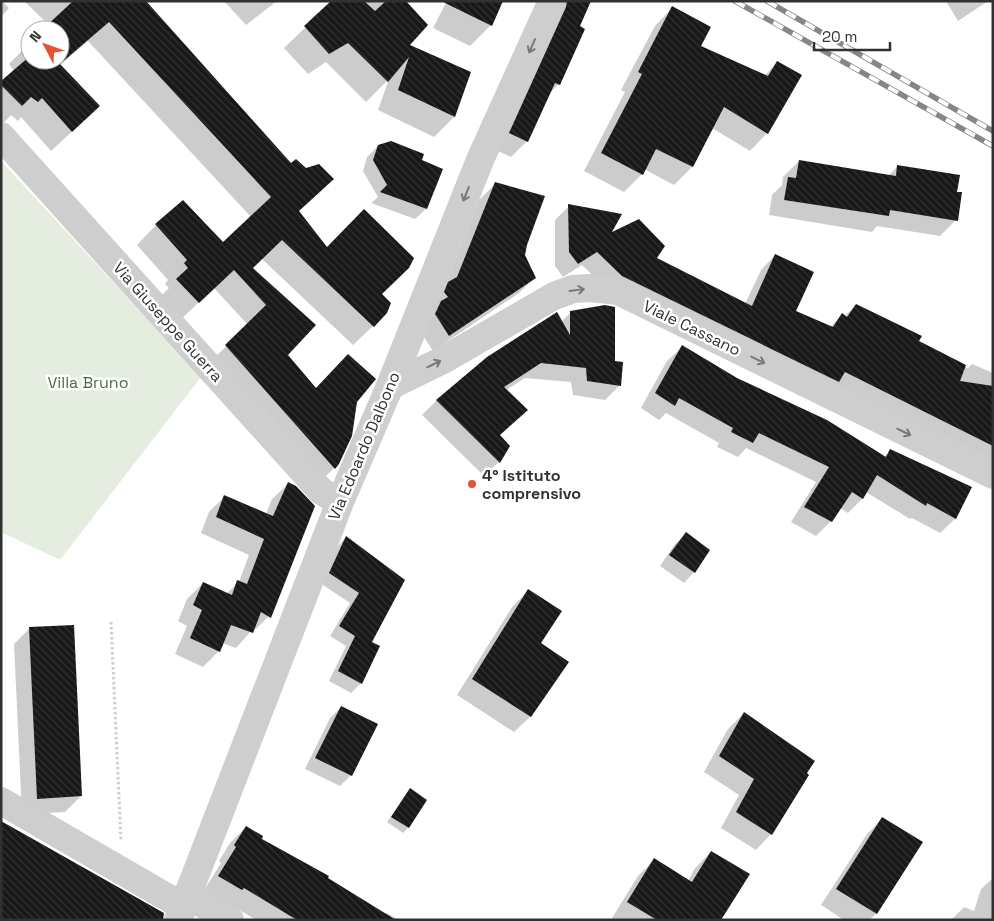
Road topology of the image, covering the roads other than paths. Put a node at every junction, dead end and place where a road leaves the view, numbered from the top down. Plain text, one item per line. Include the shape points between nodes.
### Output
1 (552, 1) edge
2 (1, 136) edge
3 (390, 386) junction
4 (993, 476) edge
5 (340, 502) junction
6 (1, 800) edge
7 (183, 907) edge
8 (230, 920) edge

1 -> 3 street, Via Edoardo Dalbono via 480,160
2 - 5 street, Via Giuseppe Guerra via 321,491
3 -> 4 street, Viale Cassano via 554,296 573,289 618,291
3 - 5 street, Via Edoardo Dalbono
5 - 7 street, Via Edoardo Dalbono
6 - 7 street
7 - 8 street

